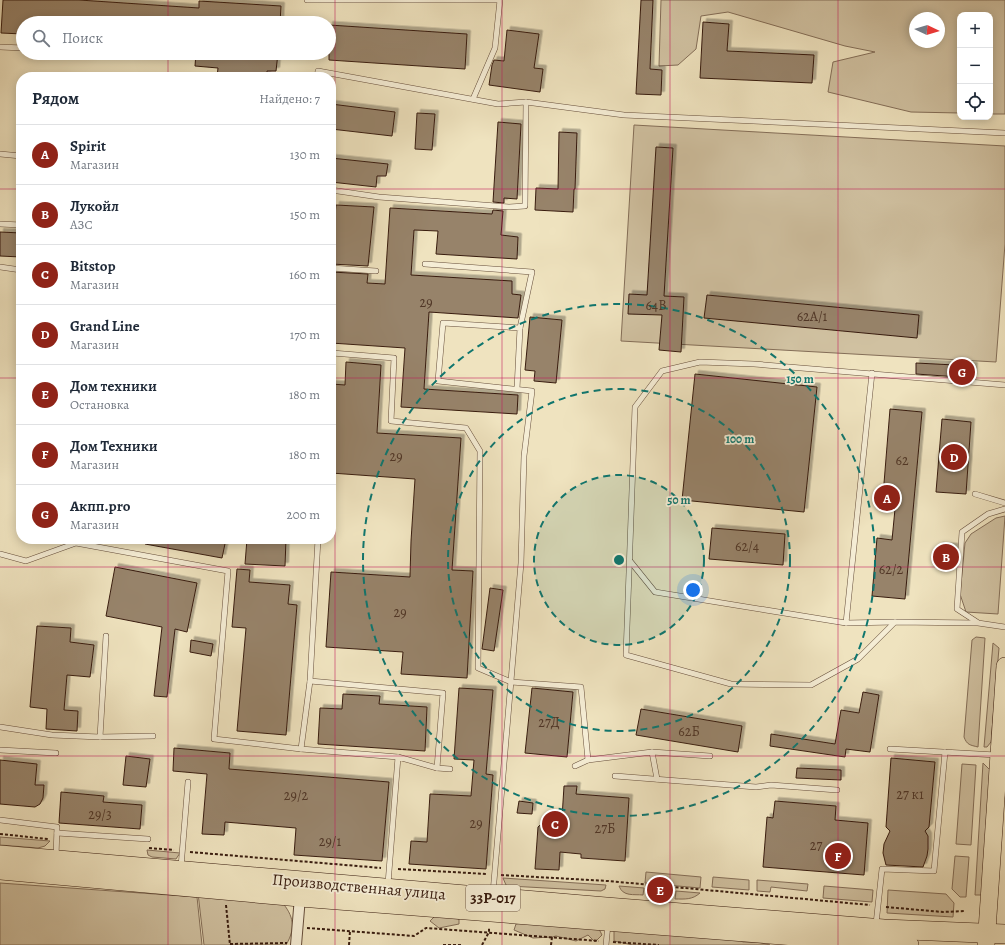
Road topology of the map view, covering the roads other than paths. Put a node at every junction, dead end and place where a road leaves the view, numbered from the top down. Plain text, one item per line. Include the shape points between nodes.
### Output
1 (307, 0) edge
2 (0, 47) edge
3 (16, 48) edge
4 (336, 74) edge
5 (473, 100) junction
6 (526, 102) junction
7 (1005, 133) edge
8 (0, 154) edge
9 (16, 156) edge
10 (336, 191) edge
11 (0, 224) edge
12 (16, 224) edge
13 (425, 264) dead end
14 (0, 268) edge
15 (336, 268) edge
16 (16, 270) edge
17 (376, 271) dead end
18 (520, 328) junction
19 (336, 353) edge
20 (872, 374) junction
21 (1005, 385) edge
22 (517, 389) junction
23 (975, 494) dead end
24 (1005, 503) edge
25 (1005, 509) edge
26 (73, 544) edge
27 (81, 544) edge
28 (318, 544) edge
29 (0, 554) edge
30 (630, 560) junction
31 (895, 622) junction
32 (846, 623) junction
33 (978, 623) junction
34 (1005, 627) edge
35 (106, 636) dead end
36 (1005, 666) edge
37 (310, 681) junction
38 (511, 682) junction
39 (0, 727) edge
40 (153, 736) dead end
41 (100, 737) junction
42 (301, 749) junction
43 (890, 749) dead end
44 (0, 750) edge
45 (652, 752) junction
46 (945, 752) junction
47 (56, 754) dead end
48 (710, 756) dead end
49 (1002, 756) edge
50 (398, 757) junction
51 (588, 760) junction
52 (575, 766) dead end
53 (437, 768) junction
54 (450, 769) dead end
55 (615, 776) dead end
56 (657, 779) junction
57 (188, 782) dead end
58 (837, 790) dead end
59 (0, 820) edge
60 (57, 833) junction
61 (148, 839) dead end
62 (0, 855) edge
63 (56, 860) junction
64 (0, 870) edge
65 (181, 871) junction
66 (388, 889) junction
67 (300, 897) junction
68 (491, 905) junction
69 (609, 921) junction
70 (876, 928) junction
71 (1005, 934) edge
72 (986, 939) edge
73 (783, 940) edge
74 (606, 943) edge
75 (296, 944) edge
76 (909, 945) edge

1 - 5 lane via 500,0 496,48
2 - 3 lane
4 - 5 lane
5 - 6 lane via 498,104
6 - 7 lane via 624,115
6 - 10 lane via 525,206 379,197
8 - 9 lane
11 - 12 lane
13 - 18 lane via 532,272
14 - 16 lane
15 - 17 lane
18 - 22 lane
18 - 22 lane via 443,323 438,381
19 - 38 lane via 394,358 391,422 466,428 480,450 478,668
20 - 21 lane
20 - 30 lane via 700,362 662,370 635,407
20 - 32 lane
22 - 38 lane via 532,391 524,456 522,563
23 - 24 lane
25 - 33 lane via 988,514 962,532 956,609
26 - 29 lane via 26,561
27 - 42 lane via 228,571 214,739
28 - 37 lane
30 - 31 lane via 626,655 731,684 811,685 858,659
30 - 32 lane via 655,592
31 - 32 lane
31 - 33 lane
33 - 34 lane
35 - 41 lane
36 - 49 main road
37 - 42 lane
37 - 53 lane via 443,693
38 - 51 lane via 581,686
38 - 68 lane
39 - 41 lane via 52,735
40 - 41 lane
42 - 50 lane
43 - 46 lane
44 - 47 lane
45 - 48 lane
45 - 51 lane
45 - 56 lane
46 - 49 lane
46 - 70 lane via 934,871 882,869
49 - 72 main road
50 - 53 lane
50 - 66 lane
51 - 52 lane
53 - 54 lane
55 - 56 lane
56 - 58 lane
57 - 65 lane
59 - 60 lane via 57,827
60 - 61 lane
60 - 63 lane
62 - 63 highway, Производственная улица / 33Р-017
63 - 65 highway, Производственная улица / 33Р-017
64 - 67 highway, Производственная улица / 33Р-017
65 - 66 highway, Производственная улица / 33Р-017
66 - 68 highway, Производственная улица / 33Р-017
67 - 68 highway, Производственная улица / 33Р-017
67 - 75 street
68 - 69 highway, Производственная улица / 33Р-017
68 - 70 highway, Производственная улица / 33Р-017
69 - 73 highway, Производственная улица / 33Р-017
69 - 74 lane
70 - 72 highway, Производственная улица / 33Р-017
71 - 72 highway, Производственная улица / 33Р-017
73 - 76 highway, Производственная улица / 33Р-017

